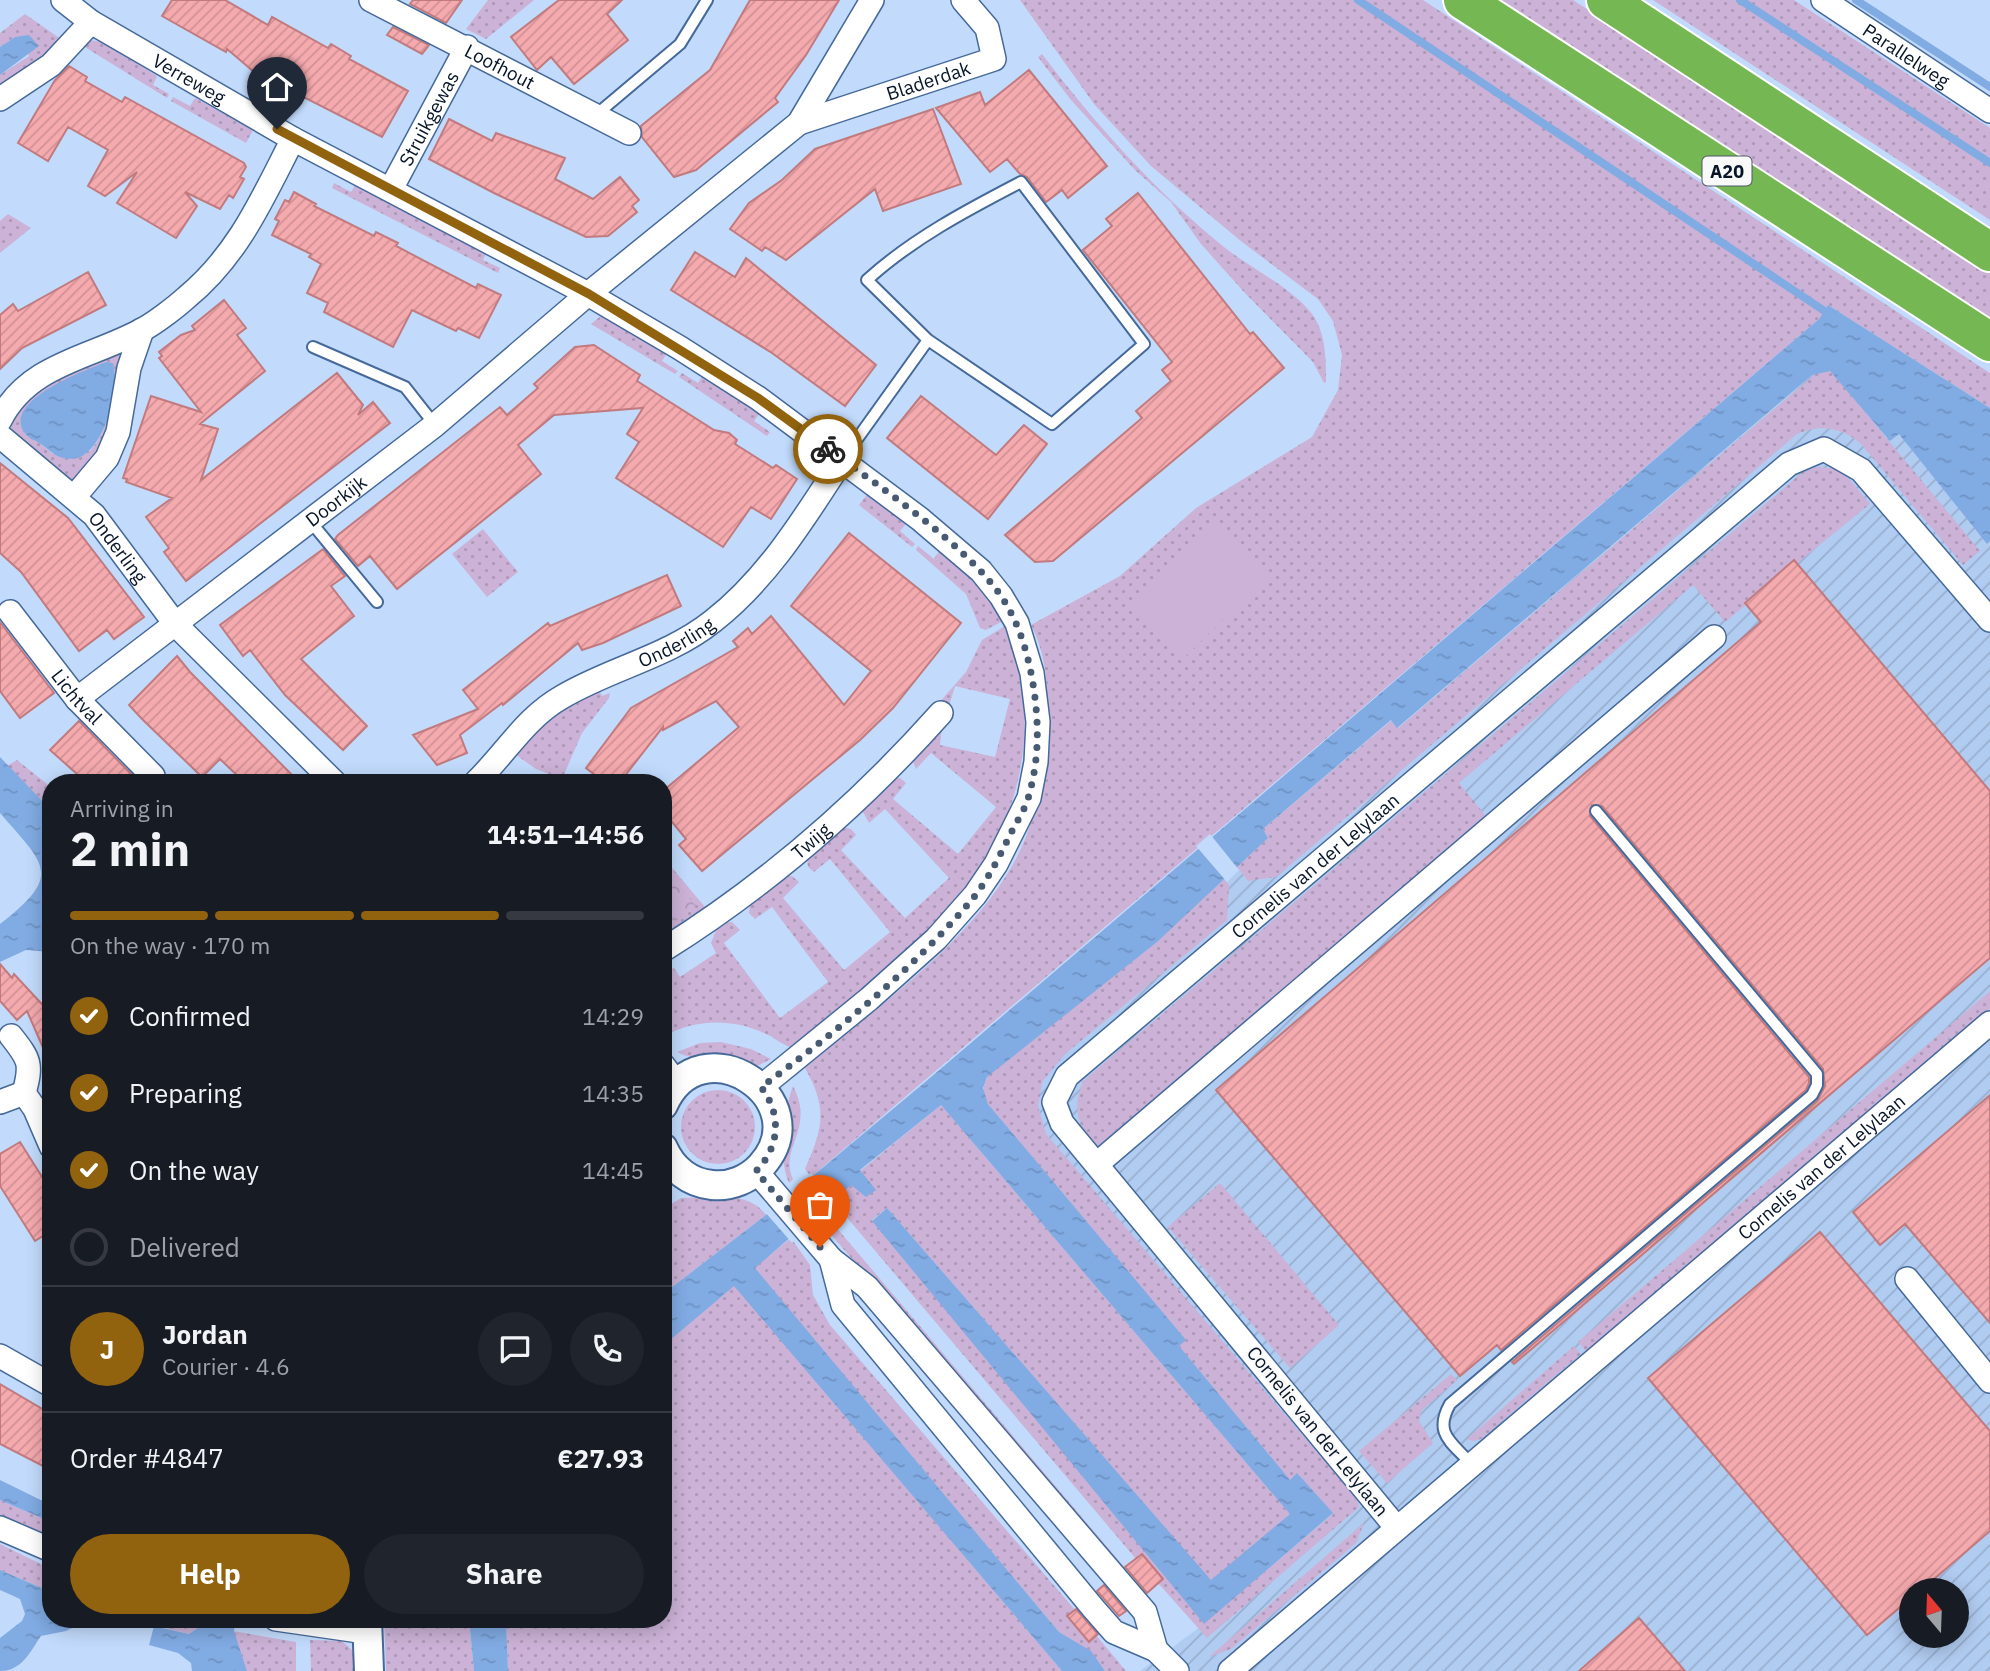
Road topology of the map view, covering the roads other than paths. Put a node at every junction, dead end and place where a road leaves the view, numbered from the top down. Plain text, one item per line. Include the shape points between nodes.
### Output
1 (63, 0) edge
2 (371, 0) edge
3 (707, 0) edge
4 (872, 0) edge
5 (963, 0) edge
6 (1463, 0) edge
7 (1606, 0) edge
8 (1823, 0) edge
9 (91, 22) junction
10 (467, 47) junction
11 (0, 99) edge
12 (1990, 111) edge
13 (597, 114) junction
14 (799, 123) junction
15 (629, 133) dead end
16 (293, 139) junction
17 (391, 189) junction
18 (1990, 252) edge
19 (589, 294) junction
20 (142, 331) junction
21 (928, 340) junction
22 (1990, 342) edge
23 (313, 347) dead end
24 (0, 420) edge
25 (435, 425) junction
26 (0, 436) edge
27 (842, 460) junction
28 (75, 496) junction
29 (310, 521) junction
30 (377, 602) dead end
31 (10, 612) dead end
32 (1990, 620) edge
33 (176, 625) junction
34 (1714, 637) dead end
35 (77, 699) junction
36 (941, 713) dead end
37 (151, 774) edge
38 (326, 774) edge
39 (483, 774) edge
40 (1596, 811) dead end
41 (672, 944) edge
42 (1990, 1023) edge
43 (11, 1036) dead end
44 (672, 1083) edge
45 (761, 1087) junction
46 (23, 1093) junction
47 (0, 1102) edge
48 (42, 1126) edge
49 (1097, 1164) junction
50 (756, 1171) junction
51 (673, 1182) edge
52 (831, 1259) junction
53 (1907, 1279) dead end
54 (0, 1356) edge
55 (42, 1380) edge
56 (1990, 1381) edge
57 (1471, 1464) junction
58 (1396, 1527) junction
59 (0, 1528) edge
60 (42, 1546) edge
61 (367, 1628) edge
62 (1156, 1650) junction
63 (369, 1671) edge
64 (1177, 1671) edge
65 (1230, 1671) edge

1 - 9 street, Verreweg
2 - 10 street, Loofhout
3 - 13 lane via 680,44
4 - 14 street, Bladerdak
5 - 14 street, Bladerdak via 987,28 994,59
6 - 22 highway, A20
7 - 18 highway
8 - 12 street, Parallelweg
9 - 11 street via 51,65
9 - 16 street, Verreweg
10 - 13 street, Loofhout
10 - 17 street, Struikgewas
13 - 15 street, Loofhout
14 - 19 street, Bladerdak
16 - 17 street, Verreweg
16 - 20 street via 250,225 187,297
17 - 19 street, Verreweg
19 - 25 street, Doorkijk
19 - 27 street, Verreweg via 758,398
20 - 24 street via 53,368 29,383
20 - 28 street, Onderling via 129,368 118,432 107,458
21 - 21 lane via 867,280 890,259 1021,182 1144,344 1052,424
21 - 27 lane
23 - 25 lane via 405,387
25 - 29 street, Doorkijk
26 - 28 street, Onderling
27 - 39 street, Onderling via 765,572 712,622 672,648 543,709 524,724
27 - 45 street, Verreweg via 981,571 1001,596 1017,623 1032,673 1038,722 1036,762 1029,798 975,895 936,939
28 - 33 street, Onderling
29 - 30 lane
29 - 33 street, Doorkijk
31 - 35 street, Lichtval
32 - 49 street, Cornelis van der Lelylaan via 1861,470 1824,449 1789,464 1067,1076 1054,1102 1062,1123
33 - 35 street, Doorkijk
33 - 38 street, Onderling
34 - 49 street
35 - 37 street, Lichtval
36 - 41 street, Twijg via 876,781 790,859 719,915
40 - 57 lane via 1817,1074 1817,1085 1812,1095 1450,1404 1441,1419 1442,1429
42 - 57 street, Cornelis van der Lelylaan
43 - 46 street via 31,1068
44 - 45 street via 701,1070 719,1068 738,1072
45 - 50 street via 774,1111 776,1130 768,1157
46 - 47 street
46 - 48 street
49 - 58 street, Cornelis van der Lelylaan
50 - 51 street via 720,1185
50 - 52 street
52 - 62 street via 867,1287 1145,1612
52 - 62 street via 843,1305 1093,1608 1114,1632
53 - 56 street
54 - 55 street
57 - 58 street, Cornelis van der Lelylaan
58 - 65 street, Cornelis van der Lelylaan
59 - 60 street
61 - 63 street
62 - 64 street

